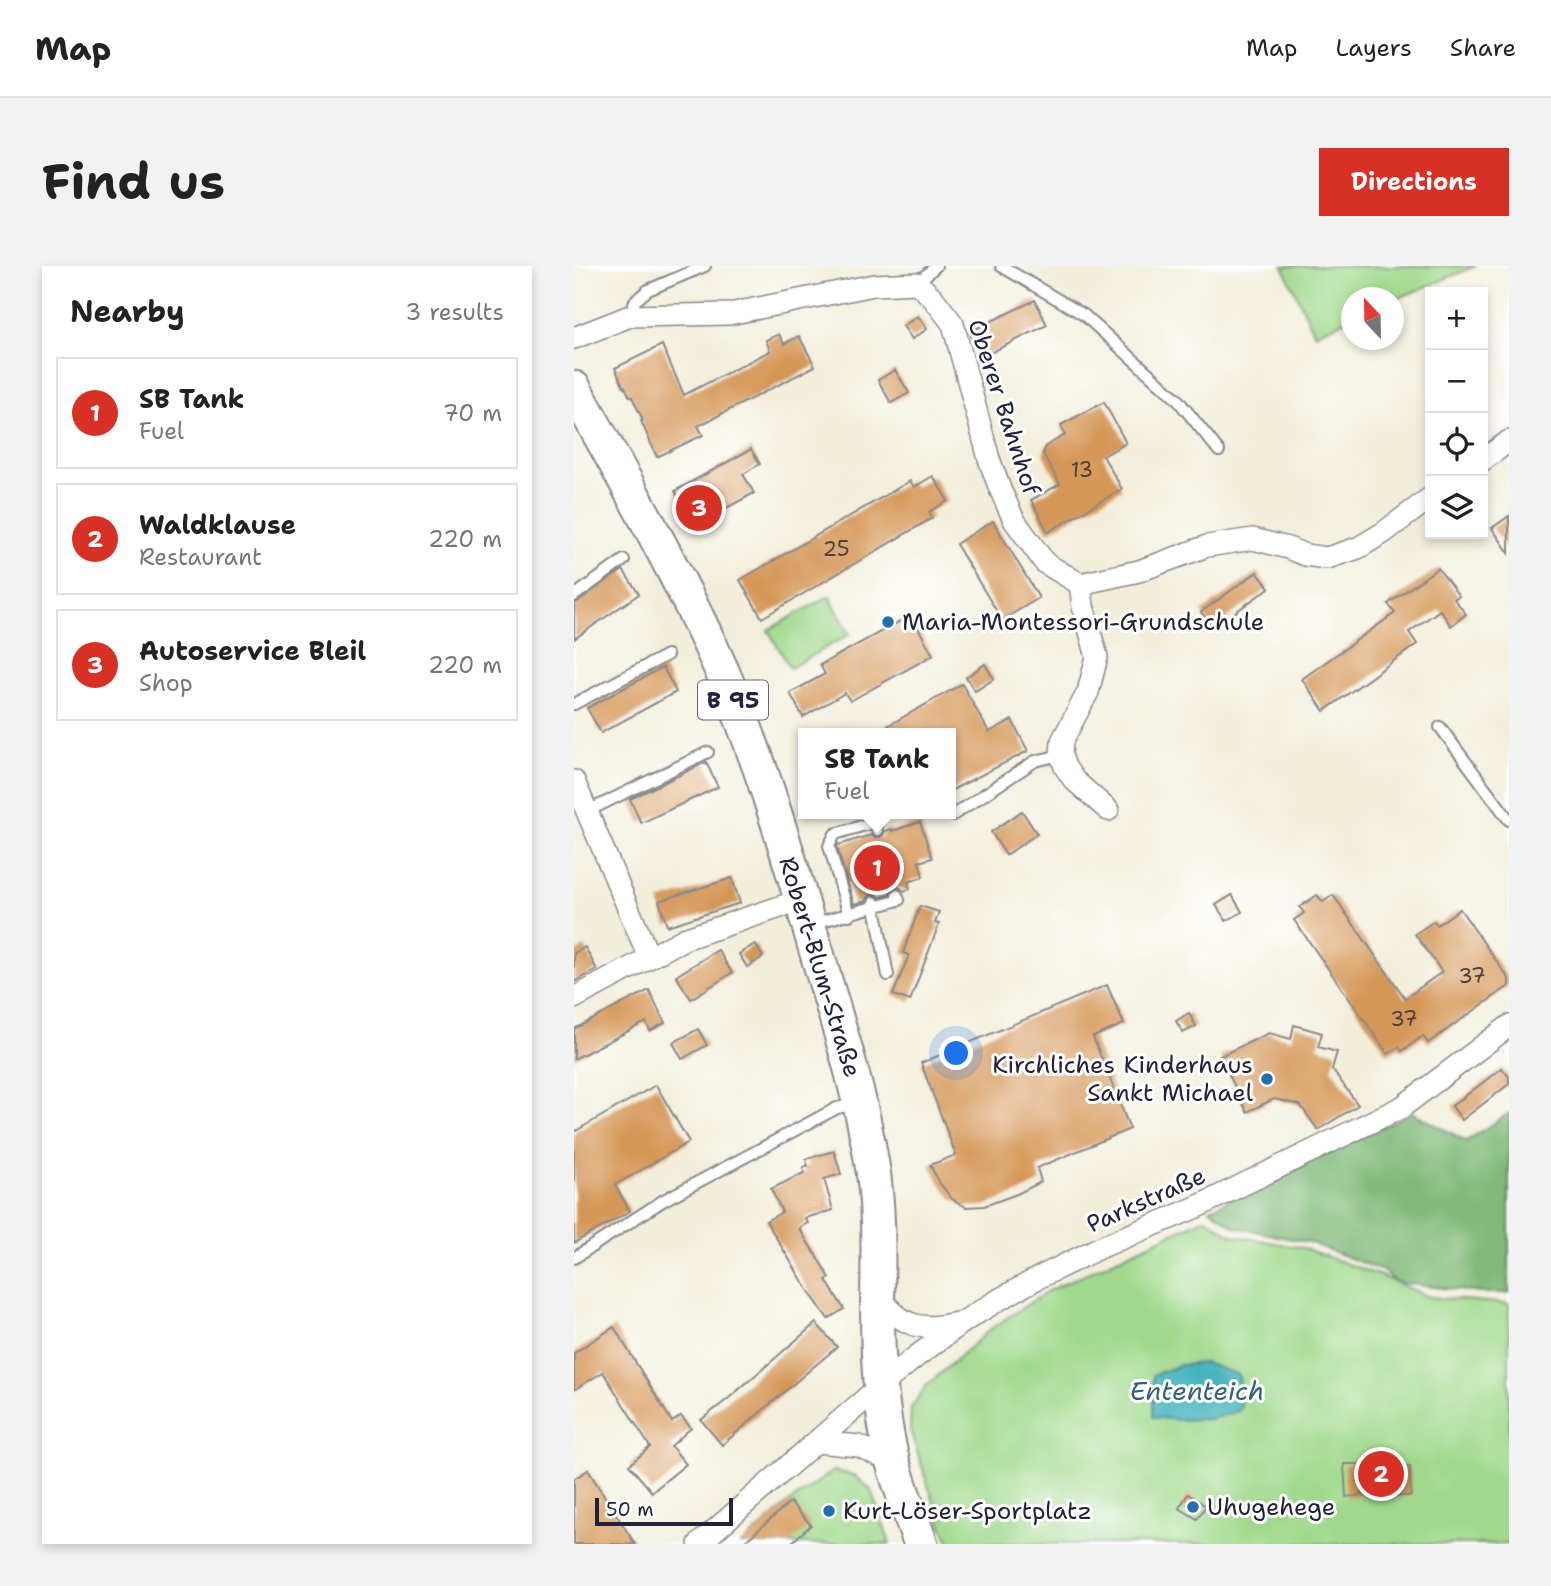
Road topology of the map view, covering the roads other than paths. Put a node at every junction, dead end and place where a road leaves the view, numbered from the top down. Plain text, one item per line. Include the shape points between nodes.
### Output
1 (705, 266) edge
2 (936, 266) edge
3 (1001, 266) edge
4 (917, 283) junction
5 (630, 316) junction
6 (574, 338) edge
7 (574, 388) edge
8 (1509, 440) edge
9 (1219, 451) dead end
10 (1488, 456) edge
11 (1425, 502) edge
12 (624, 560) dead end
13 (1080, 584) junction
14 (574, 596) edge
15 (667, 656) dead end
16 (574, 704) edge
17 (1440, 727) dead end
18 (708, 752) dead end
19 (1061, 755) junction
20 (574, 781) edge
21 (1108, 810) dead end
22 (586, 812) junction
23 (956, 813) edge
24 (1509, 820) edge
25 (877, 830) dead end
26 (897, 895) dead end
27 (874, 904) junction
28 (805, 912) junction
29 (849, 915) junction
30 (649, 957) junction
31 (888, 975) dead end
32 (574, 998) edge
33 (1509, 1026) edge
34 (860, 1103) junction
35 (574, 1258) edge
36 (878, 1295) junction
37 (966, 1320) junction
38 (880, 1386) junction
39 (817, 1442) junction
40 (894, 1463) junction
41 (699, 1544) edge
42 (921, 1544) edge

1 - 5 lane via 648,290 635,301
2 - 4 lane
3 - 9 lane via 1084,315 1177,399
4 - 5 street via 874,285 729,314
4 - 13 street, Oberer Bahnhof via 953,324 989,459 1014,520 1045,562
5 - 6 street
7 - 28 main road, Robert-Blum-Straße / B 95 via 717,659 759,765
8 - 10 street
11 - 13 street via 1358,548 1327,558 1253,539 1207,545 1139,571
12 - 14 lane
13 - 19 street via 1097,657 1088,692 1062,741
15 - 16 lane
17 - 24 lane
18 - 22 lane
19 - 21 street via 1074,780
19 - 23 lane via 1035,761
20 - 22 street
22 - 30 street
25 - 29 lane via 875,822 853,833 835,834 829,846
26 - 27 lane via 899,900
27 - 29 lane
27 - 31 lane
28 - 29 lane
28 - 30 street via 684,939
28 - 34 main road, Robert-Blum-Straße / B 95
30 - 32 street
33 - 37 street, Parkstraße via 1402,1107 1199,1206 1099,1248
34 - 35 lane via 837,1108 664,1200
34 - 36 main road, Robert-Blum-Straße / B 95 via 877,1196
36 - 37 street via 890,1312 910,1324 932,1327
36 - 38 main road, Robert-Blum-Straße / B 95
37 - 38 street, Parkstraße
38 - 39 street, Parkstraße
38 - 40 main road, Robert-Blum-Straße / B 95
39 - 40 street via 859,1447
39 - 41 street, Parkstraße
40 - 42 main road, Robert-Blum-Straße / B 95

